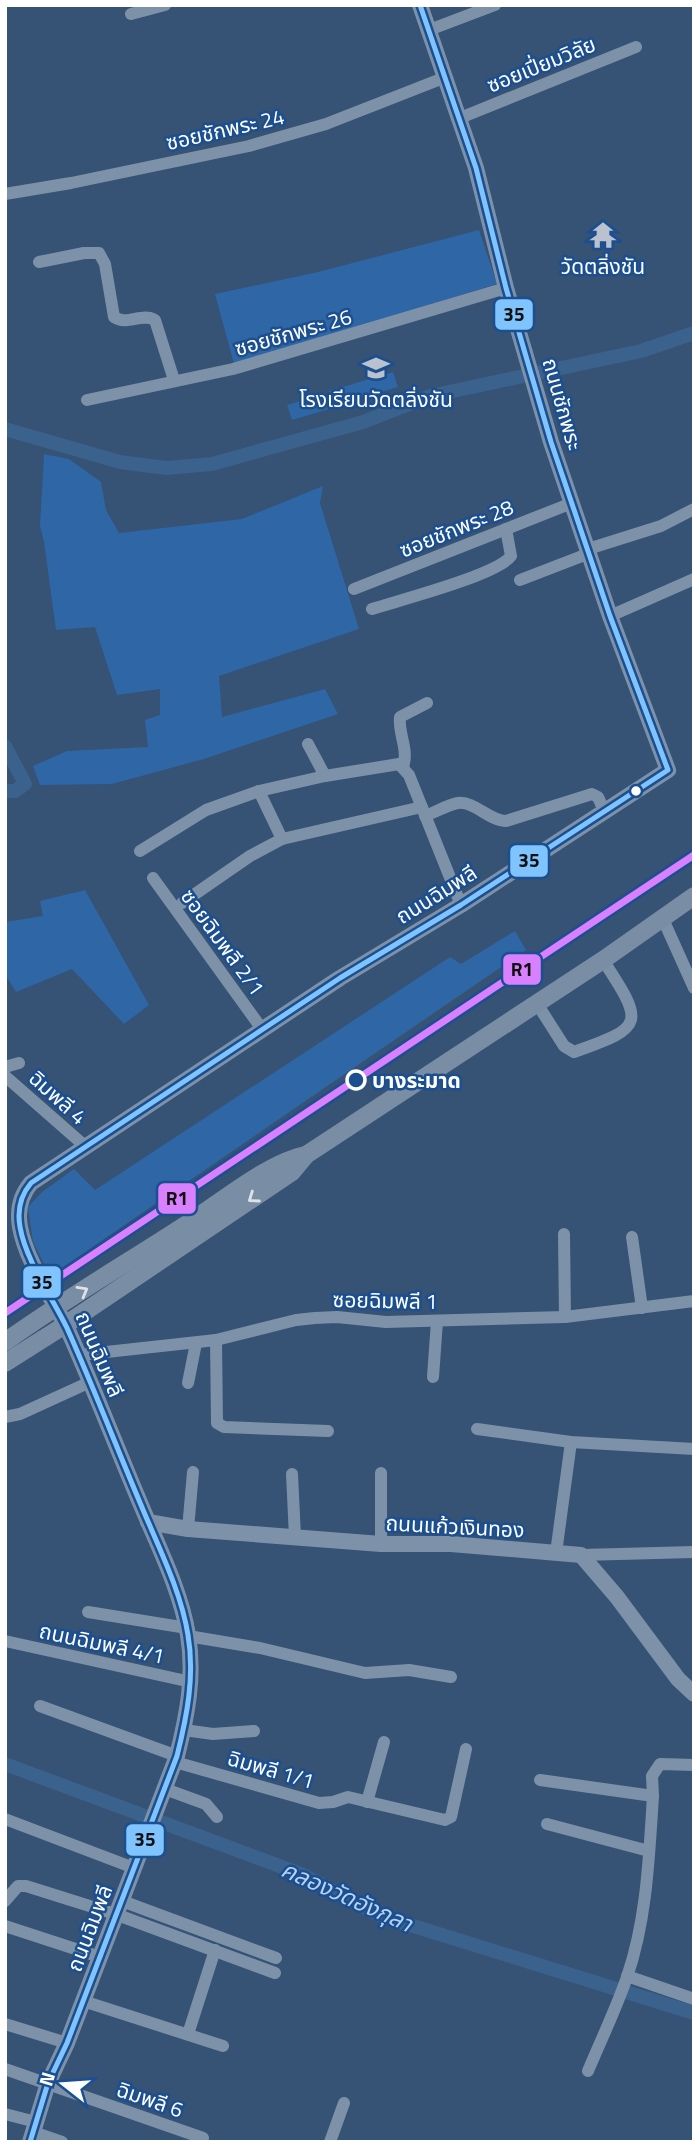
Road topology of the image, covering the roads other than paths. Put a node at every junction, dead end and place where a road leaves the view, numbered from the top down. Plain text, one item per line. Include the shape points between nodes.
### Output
1 (165, 5) edge
2 (420, 5) edge
3 (495, 5) edge
4 (131, 14) dead end
5 (429, 30) junction
6 (635, 47) dead end
7 (446, 77) junction
8 (460, 118) junction
9 (5, 194) edge
10 (39, 262) dead end
11 (506, 288) junction
12 (174, 380) junction
13 (87, 400) dead end
14 (572, 503) junction
15 (694, 509) edge
16 (506, 529) junction
17 (589, 551) junction
18 (694, 579) edge
19 (520, 580) dead end
20 (354, 589) dead end
21 (372, 609) dead end
22 (610, 616) junction
23 (427, 703) dead end
24 (308, 744) dead end
25 (668, 770) joint
26 (406, 771) junction
27 (325, 776) junction
28 (259, 791) junction
29 (424, 811) junction
30 (605, 813) junction
31 (282, 839) junction
32 (140, 851) dead end
33 (153, 878) dead end
34 (694, 896) edge
35 (183, 903) dead end
36 (461, 905) junction
37 (662, 917) junction
38 (603, 960) junction
39 (694, 988) edge
40 (536, 1002) junction
41 (262, 1029) junction
42 (19, 1063) dead end
43 (5, 1067) edge
44 (5, 1076) edge
45 (86, 1147) junction
46 (306, 1155) junction
47 (564, 1234) dead end
48 (632, 1237) dead end
49 (694, 1301) edge
50 (56, 1306) junction
51 (642, 1308) junction
52 (565, 1317) junction
53 (437, 1321) junction
54 (65, 1325) junction
55 (216, 1340) junction
56 (5, 1342) edge
57 (196, 1343) junction
58 (79, 1355) junction
59 (5, 1363) edge
60 (433, 1377) dead end
61 (90, 1382) junction
62 (188, 1384) dead end
63 (5, 1417) edge
64 (477, 1429) dead end
65 (328, 1431) dead end
66 (571, 1442) junction
67 (694, 1449) edge
68 (193, 1472) dead end
69 (382, 1473) dead end
70 (292, 1474) dead end
71 (148, 1522) junction
72 (188, 1528) junction
73 (295, 1537) junction
74 (381, 1544) junction
75 (694, 1552) edge
76 (556, 1553) junction
77 (581, 1555) junction
78 (88, 1612) dead end
79 (188, 1632) junction
80 (5, 1641) edge
81 (451, 1676) dead end
82 (191, 1682) junction
83 (694, 1695) edge
84 (40, 1706) dead end
85 (184, 1730) junction
86 (254, 1731) dead end
87 (384, 1742) dead end
88 (466, 1749) dead end
89 (176, 1759) junction
90 (694, 1765) edge
91 (540, 1780) dead end
92 (165, 1789) junction
93 (653, 1796) junction
94 (367, 1802) junction
95 (217, 1817) dead end
96 (5, 1819) edge
97 (547, 1824) dead end
98 (649, 1851) junction
99 (134, 1868) junction
100 (5, 1901) edge
101 (118, 1908) junction
102 (5, 1926) edge
103 (215, 1951) junction
104 (100, 1957) junction
105 (276, 1958) dead end
106 (275, 1973) dead end
107 (623, 1985) junction
108 (694, 1999) edge
109 (83, 2001) junction
110 (5, 2024) edge
111 (188, 2034) junction
112 (67, 2043) junction
113 (223, 2046) dead end
114 (5, 2069) edge
115 (588, 2071) dead end
116 (48, 2083) junction
117 (344, 2103) dead end
118 (5, 2114) edge
119 (33, 2132) edge
120 (203, 2138) dead end
121 (62, 2142) edge
122 (330, 2142) edge

1 - 4 street
2 - 5 street, ถนนชักพระ
3 - 5 street
5 - 7 street, ถนนชักพระ
6 - 8 street, ซอยเปี่ยมวิลัย
7 - 8 street, ถนนชักพระ
7 - 9 street, ซอยชักพระ 24 via 326,124 249,146
8 - 11 street, ถนนชักพระ
10 - 12 street via 91,252 102,255 114,317 155,320
11 - 12 street, ซอยชักพระ 26 via 233,369
11 - 14 street, ถนนชักพระ
12 - 13 street, ซอยชักพระ 26
14 - 16 street, ซอยชักพระ 28
14 - 17 street, ถนนชักพระ
15 - 17 street via 661,526
16 - 20 street, ซอยชักพระ 28
16 - 21 street via 511,556 506,562
17 - 19 street
17 - 22 street, ถนนชักพระ
18 - 22 street
22 - 25 street, ถนนชักพระ
23 - 26 street via 400,717
24 - 27 street
25 - 30 street, ถนนฉิมพลี
26 - 27 street via 399,764 388,764
26 - 29 street
27 - 28 street
28 - 31 street
28 - 32 street via 206,810
29 - 30 street via 459,803 506,821 592,794
29 - 31 street
29 - 36 street
30 - 36 street, ถนนฉิมพลี
31 - 35 street via 225,871
33 - 41 street, ซอยฉิมพลี 2/1
34 - 37 main road
36 - 41 street, ถนนฉิมพลี
37 - 38 main road
37 - 39 street
38 - 40 main road
38 - 40 street via 632,1016 626,1029 611,1039 574,1052 564,1046
40 - 46 main road
41 - 45 street, ถนนฉิมพลี
42 - 43 street
44 - 45 street, ฉิมพลี 4
45 - 50 street, ถนนฉิมพลี via 31,1182 18,1210 30,1254
50 -> 46 main road via 262,1175 293,1157
46 -> 54 main road via 292,1172
47 - 52 street
48 - 51 street
49 - 51 street, ซอยฉิมพลี 1
50 - 54 street, ถนนฉิมพลี
50 - 56 main road
51 - 52 street, ซอยฉิมพลี 1
52 - 53 street, ซอยฉิมพลี 1
53 - 55 street, ซอยฉิมพลี 1 via 315,1318
53 - 60 street
54 - 58 street, ถนนฉิมพลี
54 - 59 main road
55 - 57 street, ซอยฉิมพลี 1
55 - 65 street via 217,1423
57 - 58 street, ซอยฉิมพลี 1
57 - 62 street
58 - 61 street, ถนนฉิมพลี
61 - 63 street
61 - 71 street, ถนนฉิมพลี
64 - 66 street
66 - 67 street
66 - 76 street
68 - 72 street
69 - 74 street
70 - 73 street
71 - 72 street, ถนนแก้วเงินทอง
71 - 79 street, ถนนฉิมพลี
72 - 73 street, ถนนแก้วเงินทอง
73 - 74 street, ถนนแก้วเงินทอง
74 - 76 street, ถนนแก้วเงินทอง via 451,1544
75 - 77 street
76 - 77 street, ถนนแก้วเงินทอง
77 - 83 street
78 - 79 street
79 - 81 street via 365,1673 409,1670
79 - 82 street, ถนนฉิมพลี
80 - 82 street, ถนนฉิมพลี 4/1
82 - 85 street, ถนนฉิมพลี
84 - 89 street, ฉิมพลี 1/1
85 - 86 street via 213,1734
85 - 89 street, ถนนฉิมพลี
87 - 94 street
88 - 94 street, ฉิมพลี 1/1 via 449,1818
89 - 92 street, ถนนฉิมพลี
89 - 94 street, ฉิมพลี 1/1 via 319,1802 348,1797
90 - 93 street via 660,1764 652,1776
91 - 93 street
92 - 95 street via 206,1804
92 - 99 street, ถนนฉิมพลี
93 - 98 street
96 - 99 street
97 - 98 street
98 - 107 street via 641,1920
99 - 101 street, ถนนฉิมพลี
100 - 101 street via 18,1886 26,1886
101 - 103 street
101 - 104 street, ถนนฉิมพลี
101 - 105 street
102 - 104 street
103 - 106 street
103 - 111 street
104 - 109 street, ถนนฉิมพลี
107 - 108 street
107 - 115 street
109 - 111 street
109 - 112 street, ถนนฉิมพลี
110 - 112 street
111 - 113 street
112 - 116 street, ถนนฉิมพลี
114 - 116 street, ฉิมพลี 6
116 - 119 street, ถนนฉิมพลี
116 - 120 street, ฉิมพลี 6
117 - 122 street
118 - 119 street
119 - 121 street

